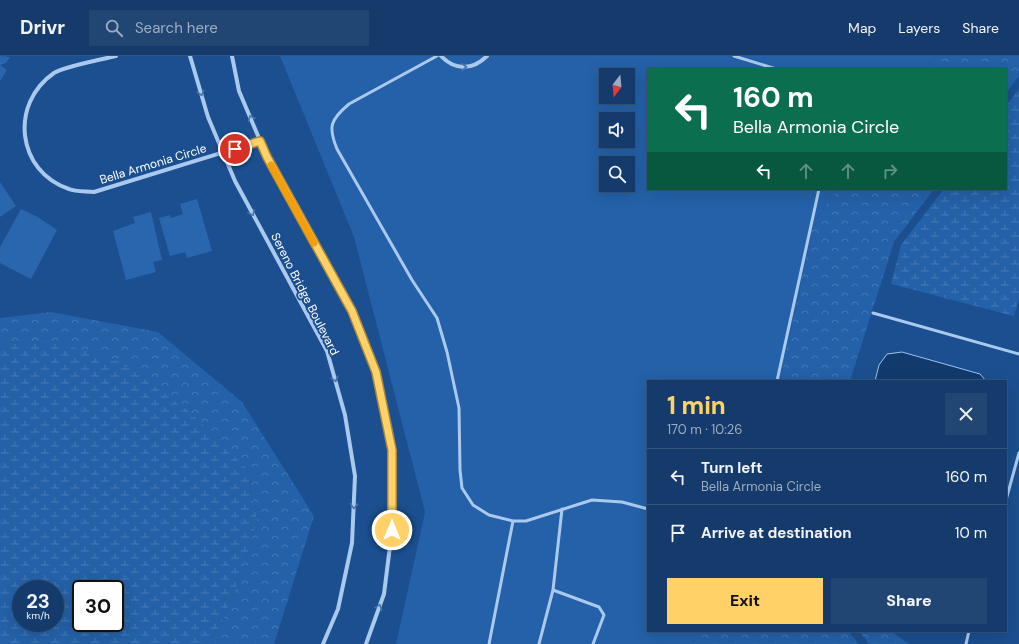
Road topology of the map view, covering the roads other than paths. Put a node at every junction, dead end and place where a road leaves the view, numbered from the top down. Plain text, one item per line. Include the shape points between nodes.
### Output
1 (116, 56) edge
2 (190, 56) edge
3 (232, 56) edge
4 (438, 56) edge
5 (441, 56) edge
6 (487, 56) edge
7 (734, 56) edge
8 (773, 68) edge
9 (260, 141) junction
10 (223, 153) junction
11 (819, 190) edge
12 (873, 313) dead end
13 (1019, 354) edge
14 (777, 380) edge
15 (1019, 453) edge
16 (1007, 496) edge
17 (647, 509) edge
18 (562, 510) junction
19 (513, 521) junction
20 (553, 590) junction
21 (969, 632) edge
22 (323, 644) edge
23 (366, 644) edge
24 (489, 644) edge
25 (539, 644) edge
26 (593, 644) edge
27 (966, 644) edge

1 - 10 street, Bella Armonia Circle via 55,72 39,87 26,109 23,135 32,160 49,178 70,190 94,192
2 -> 10 street, Sereno Bridge Boulevard via 208,117
9 -> 3 street via 239,91
4 - 19 lane via 349,104 339,112 333,122 331,134 340,156 437,318 459,408 462,488 473,505 489,515
5 -> 6 street via 454,66 463,68 480,63
7 - 8 lane
9 - 10 street, Bella Armonia Circle
23 -> 9 street via 384,594 392,530 392,450 376,372 352,311
10 -> 22 street, Sereno Bridge Boulevard via 235,181 327,351 345,415 355,476 352,543 338,609
11 - 14 lane
12 - 13 lane
15 - 16 lane
17 - 18 lane via 622,502 592,500
18 - 19 lane via 526,521
18 - 20 lane
19 - 24 lane
20 - 25 lane
20 - 26 lane via 599,607 604,615
21 - 27 lane

